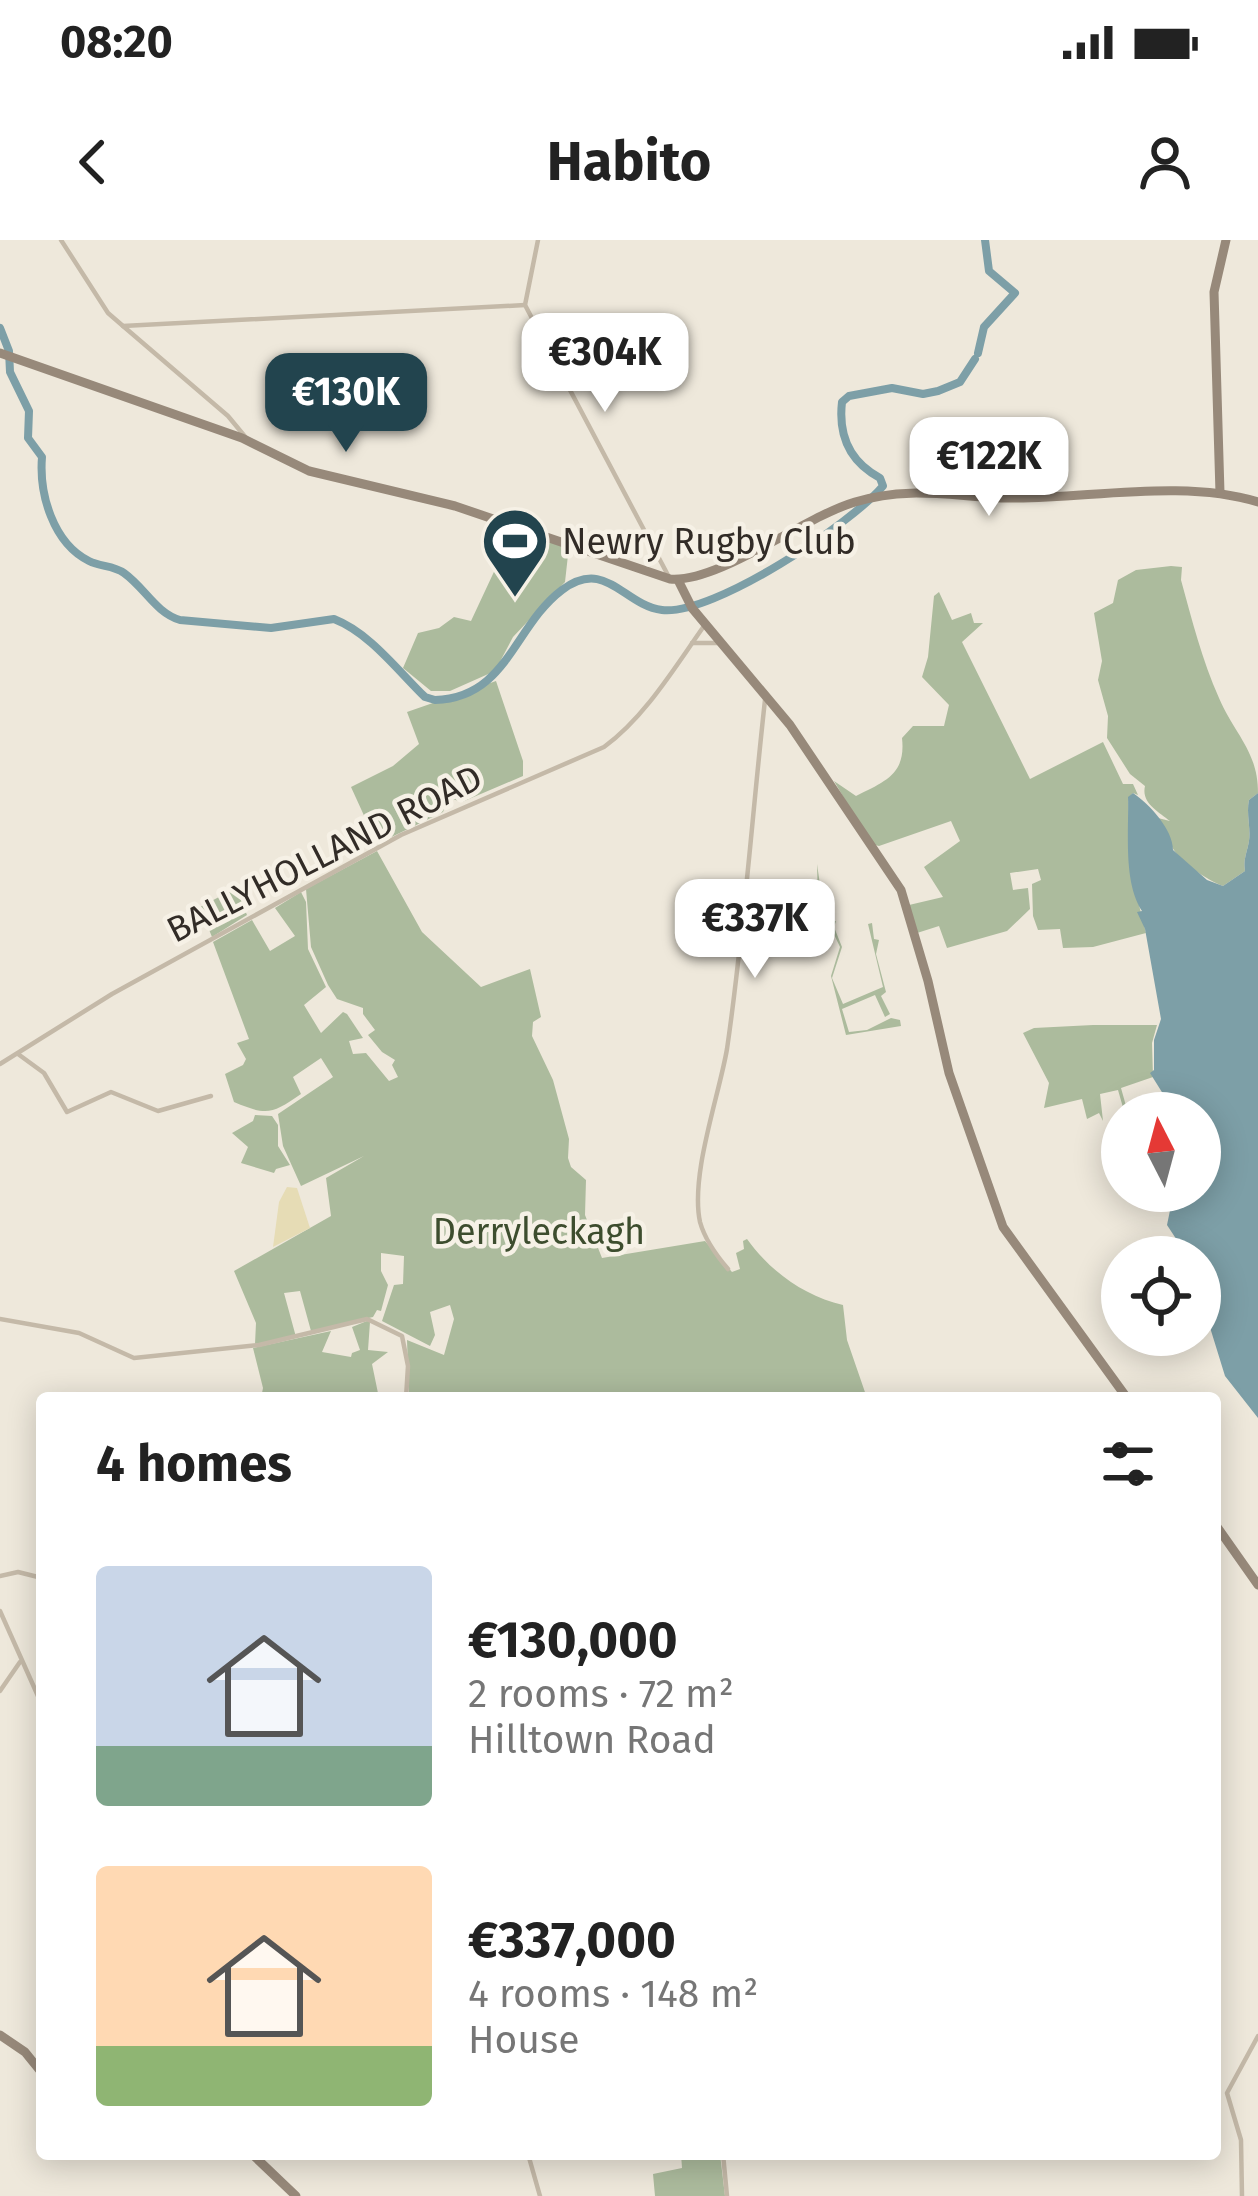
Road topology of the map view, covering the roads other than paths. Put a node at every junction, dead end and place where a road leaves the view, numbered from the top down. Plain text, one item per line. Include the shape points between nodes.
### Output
1 (61, 240) edge
2 (538, 240) edge
3 (1226, 240) edge
4 (525, 305) junction
5 (123, 326) junction
6 (5, 354) edge
7 (248, 440) junction
8 (1220, 493) junction
9 (1258, 502) edge
10 (674, 579) junction
11 (705, 624) junction
12 (692, 643) junction
13 (721, 643) junction
14 (765, 696) junction
15 (18, 1054) junction
16 (0, 1064) edge
17 (211, 1096) dead end
18 (728, 1269) dead end
19 (0, 1319) edge
20 (406, 1392) edge
21 (1123, 1392) edge
22 (1221, 1533) edge
23 (0, 1576) edge
24 (36, 1577) edge
25 (1258, 1585) edge
26 (0, 1611) edge
27 (20, 1662) junction
28 (0, 1691) edge
29 (36, 1694) edge
30 (0, 2035) edge
31 (1258, 2036) edge
32 (36, 2066) edge
33 (258, 2160) edge
34 (530, 2160) edge
35 (724, 2160) edge
36 (296, 2196) edge
37 (541, 2196) edge
38 (727, 2196) edge
39 (1242, 2196) edge

1 - 5 street
2 - 4 street
3 - 8 street via 1214,292
4 - 5 street
4 - 10 street
5 - 7 street
6 - 7 street
7 - 10 street via 309,471 455,506
8 - 9 street
8 - 10 street via 1001,498 934,490 872,499
10 - 11 street
11 - 12 street, BALLYHOLLAND ROAD
11 - 13 street
12 - 13 street
12 - 15 street, BALLYHOLLAND ROAD via 604,746 401,836
13 - 14 street
14 - 18 street via 726,1051 701,1186 700,1220
14 - 21 street via 901,890 949,1073 1004,1227
15 - 16 street, BALLYHOLLAND ROAD
15 - 17 street via 44,1073 67,1112 111,1091 158,1111
19 - 20 street via 80,1333 134,1358 260,1346 367,1318 402,1336
22 - 25 street
23 - 24 street
26 - 27 street
27 - 28 street
27 - 29 street
30 - 32 street
31 - 39 street via 1227,2093 1241,2140
33 - 36 street
34 - 37 street
35 - 38 street

